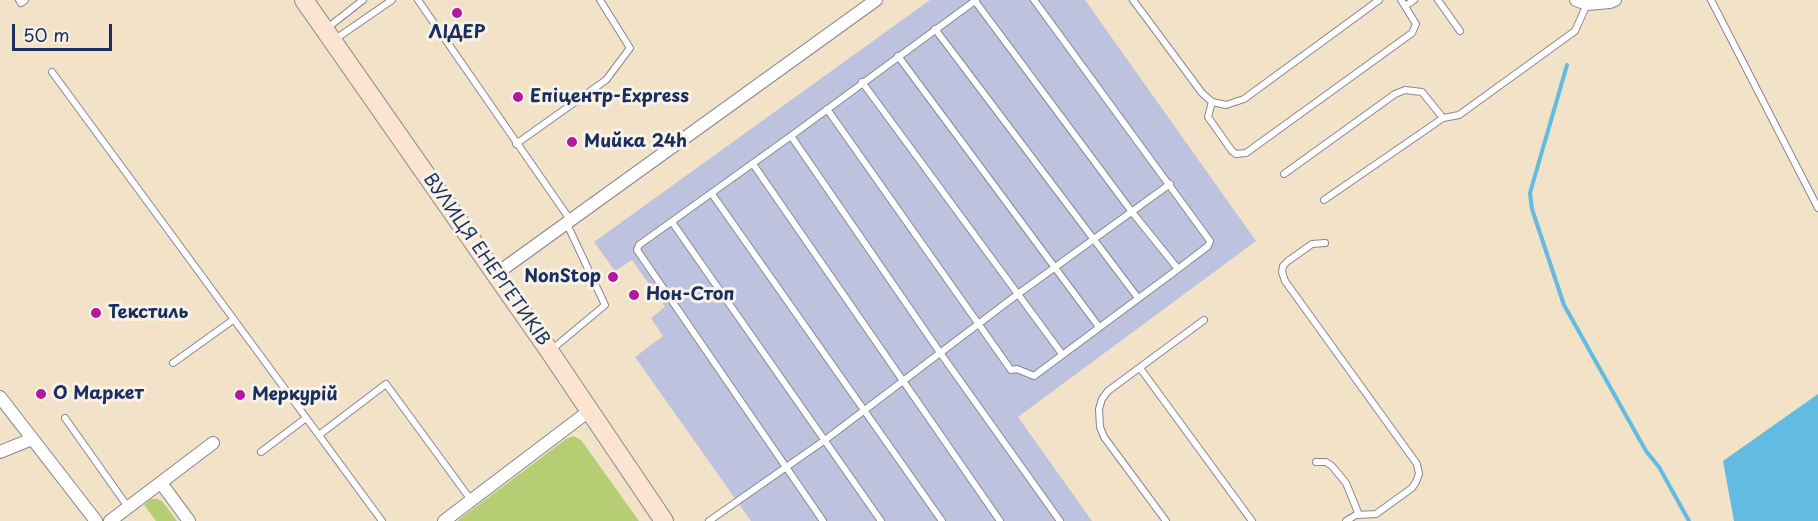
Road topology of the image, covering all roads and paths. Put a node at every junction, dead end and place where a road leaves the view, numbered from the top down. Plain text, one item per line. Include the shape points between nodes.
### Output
1 (19, 0) edge
2 (25, 0) edge
3 (304, 0) edge
4 (363, 0) edge
5 (392, 0) edge
6 (418, 0) edge
7 (600, 0) edge
8 (876, 0) edge
9 (976, 0) edge
10 (1034, 0) edge
11 (1133, 0) edge
12 (1379, 0) edge
13 (1401, 0) edge
14 (1414, 0) edge
15 (1438, 0) edge
16 (1615, 0) edge
17 (1711, 0) edge
18 (1582, 2) edge
19 (1406, 6) junction
20 (936, 29) junction
21 (1460, 31) dead end
22 (329, 35) junction
23 (898, 56) junction
24 (52, 72) dead end
25 (862, 82) junction
26 (1212, 102) junction
27 (827, 109) junction
28 (1443, 118) junction
29 (791, 136) junction
30 (516, 144) junction
31 (753, 164) junction
32 (1284, 174) dead end
33 (1170, 184) junction
34 (712, 194) junction
35 (1324, 200) dead end
36 (1818, 208) edge
37 (1132, 212) junction
38 (672, 222) junction
39 (569, 223) junction
40 (1094, 239) junction
41 (1325, 243) dead end
42 (1054, 268) junction
43 (1178, 269) junction
44 (496, 274) junction
45 (1018, 294) junction
46 (1138, 298) junction
47 (233, 320) junction
48 (1204, 320) dead end
49 (979, 324) junction
50 (1099, 327) junction
51 (550, 352) junction
52 (941, 354) junction
53 (1062, 354) junction
54 (173, 363) dead end
55 (1140, 368) junction
56 (903, 381) junction
57 (0, 397) edge
58 (589, 411) junction
59 (863, 411) junction
60 (65, 418) dead end
61 (306, 418) junction
62 (319, 435) junction
63 (32, 439) junction
64 (825, 440) junction
65 (213, 443) dead end
66 (0, 452) edge
67 (261, 452) dead end
68 (1316, 462) dead end
69 (786, 467) junction
70 (161, 483) junction
71 (471, 501) junction
72 (128, 507) junction
73 (1359, 515) junction
74 (96, 521) edge
75 (110, 521) edge
76 (189, 521) edge
77 (382, 521) edge
78 (444, 521) edge
79 (664, 521) edge
80 (709, 521) edge
81 (823, 521) edge
82 (881, 521) edge
83 (942, 521) edge
84 (1000, 521) edge
85 (1060, 521) edge
86 (1166, 521) edge
87 (1252, 521) edge
88 (1346, 521) edge

1 - 2 lane
3 - 22 main road, ВУЛИЦЯ ЕНЕРГЕТИКІВ
4 - 22 lane
5 - 22 lane
6 - 30 lane
7 - 30 lane via 630,48 606,80
8 - 39 street
9 - 20 lane
9 - 37 lane
10 - 33 lane
11 - 26 lane
12 - 26 lane via 1244,99 1226,105
13 - 19 lane
14 - 19 lane
15 - 21 lane
16 - 18 street
17 - 36 lane
18 - 28 lane via 1575,31 1459,115
19 - 26 lane via 1416,24 1412,33 1246,153 1232,151 1208,117
20 - 23 lane
20 - 40 lane
22 - 44 main road, ВУЛИЦЯ ЕНЕРГЕТИКІВ
23 - 25 lane
23 - 42 lane
24 - 47 lane
25 - 27 lane
25 - 45 lane
27 - 29 lane
27 - 49 lane
28 - 32 lane via 1422,92 1405,90
28 - 35 lane
29 - 31 lane
29 - 52 lane
30 - 39 lane
31 - 34 lane
31 - 56 lane
33 - 37 lane
33 - 43 lane via 1210,241
34 - 38 lane
34 - 59 lane
37 - 40 lane
37 - 43 lane
38 - 64 lane
38 - 69 lane via 639,245 638,253
39 - 44 street
39 - 51 lane via 605,305
40 - 42 lane
40 - 46 lane
41 - 73 lane via 1312,244 1288,261 1282,272 1285,281 1417,464 1419,474 1412,488 1376,514
42 - 45 lane
42 - 50 lane
43 - 46 lane
44 - 51 main road, ВУЛИЦЯ ЕНЕРГЕТИКІВ
45 - 49 lane
45 - 53 lane
46 - 50 lane
47 - 54 lane
47 - 61 lane
48 - 55 lane
49 - 52 lane
49 - 53 lane via 1011,370 1034,376
50 - 53 lane
51 - 58 main road, ВУЛИЦЯ ЕНЕРГЕТИКІВ
52 - 56 lane
52 - 85 lane
55 - 86 lane via 1105,395 1099,409 1101,427 1104,437
55 - 87 lane
56 - 59 lane
56 - 84 lane
57 - 63 street
58 - 71 street
58 - 79 main road, ВУЛИЦЯ ЕНЕРГЕТИКІВ
59 - 64 lane
59 - 83 lane
60 - 72 lane
61 - 62 lane
61 - 67 lane
62 - 71 lane via 386,384
62 - 77 lane
63 - 66 street
63 - 74 street
64 - 69 lane
64 - 82 lane
65 - 70 street
68 - 73 lane via 1332,466 1346,483
69 - 80 lane
69 - 81 lane
70 - 72 street
70 - 76 street
71 - 78 street
72 - 75 street
73 - 88 lane

